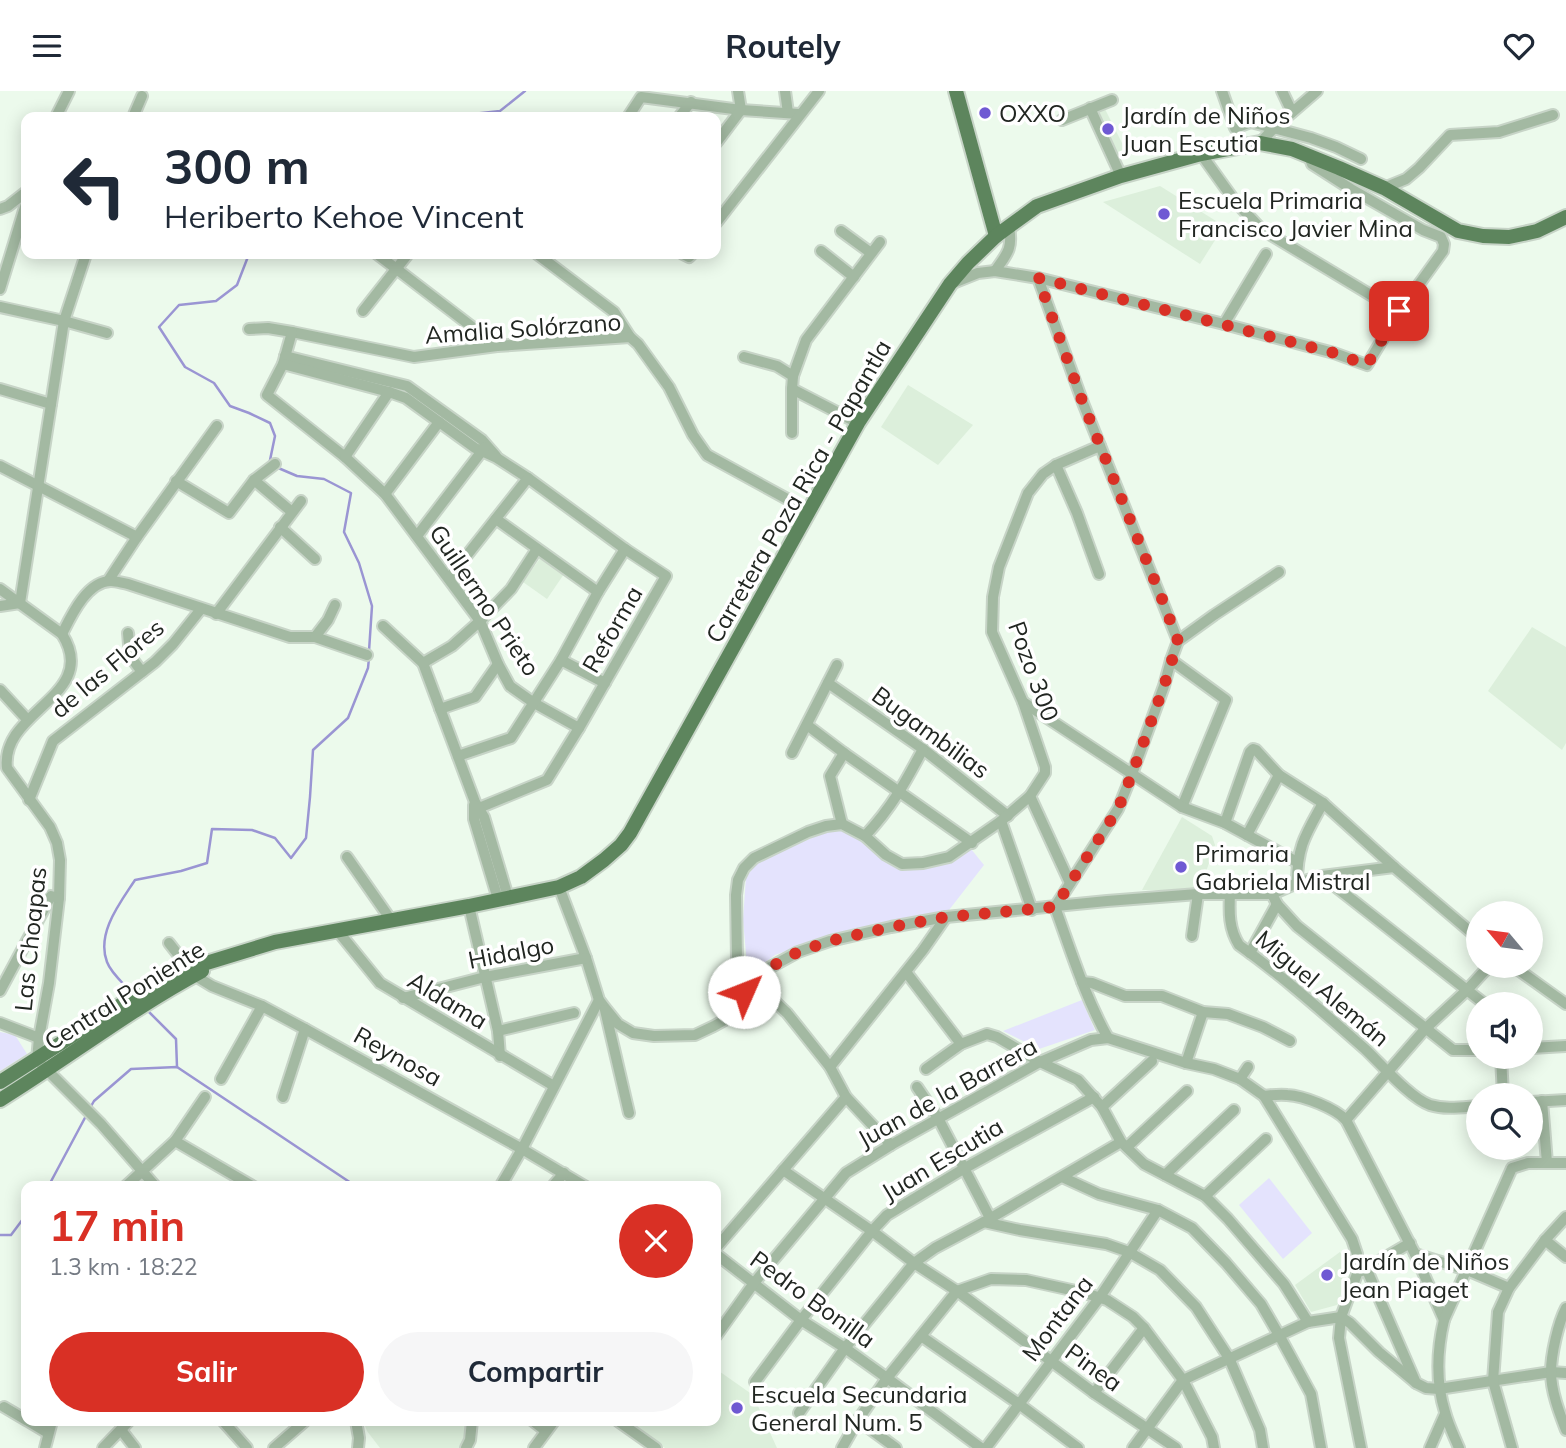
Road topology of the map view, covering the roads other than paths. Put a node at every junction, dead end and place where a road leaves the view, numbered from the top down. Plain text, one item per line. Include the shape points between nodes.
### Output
1 (69, 91) edge
2 (738, 91) edge
3 (785, 91) edge
4 (819, 91) edge
5 (956, 91) edge
6 (1222, 91) edge
7 (1282, 91) edge
8 (1317, 91) edge
9 (142, 96) dead end
10 (1112, 100) dead end
11 (691, 102) junction
12 (1090, 108) junction
13 (741, 110) junction
14 (58, 112) edge
15 (135, 112) edge
16 (631, 112) edge
17 (684, 112) edge
18 (1292, 112) junction
19 (794, 113) junction
20 (1553, 115) dead end
21 (1062, 120) dead end
22 (1274, 128) junction
23 (721, 136) edge
24 (1260, 143) junction
25 (1201, 153) junction
26 (1309, 156) junction
27 (1361, 159) dead end
28 (1121, 176) junction
29 (1364, 180) junction
30 (1384, 188) junction
31 (1351, 189) junction
32 (21, 196) edge
33 (0, 210) edge
34 (21, 215) edge
35 (721, 216) edge
36 (1566, 217) edge
37 (21, 225) edge
38 (1009, 227) junction
39 (841, 231) dead end
40 (996, 236) junction
41 (880, 242) dead end
42 (821, 251) dead end
43 (871, 253) junction
44 (1266, 254) dead end
45 (84, 259) edge
46 (383, 259) edge
47 (404, 259) edge
48 (544, 259) edge
49 (395, 269) junction
50 (995, 271) junction
51 (854, 277) junction
52 (1038, 278) junction
53 (950, 284) junction
54 (0, 289) edge
55 (0, 306) edge
56 (363, 311) dead end
57 (1399, 311) junction
58 (64, 321) junction
59 (1224, 324) junction
60 (249, 329) dead end
61 (292, 332) junction
62 (107, 333) dead end
63 (630, 337) junction
64 (497, 346) junction
65 (744, 356) dead end
66 (284, 360) junction
67 (299, 364) junction
68 (793, 376) junction
69 (0, 389) edge
70 (792, 389) junction
71 (389, 392) junction
72 (51, 404) junction
73 (439, 422) junction
74 (858, 423) junction
75 (217, 426) dead end
76 (792, 433) dead end
77 (1100, 446) junction
78 (484, 448) junction
79 (345, 457) junction
80 (275, 464) dead end
81 (1056, 465) junction
82 (0, 466) edge
83 (528, 478) junction
84 (254, 480) junction
85 (177, 481) junction
86 (39, 487) junction
87 (385, 494) junction
88 (301, 501) dead end
89 (809, 511) junction
90 (292, 512) junction
91 (496, 519) junction
92 (280, 527) junction
93 (417, 536) junction
94 (136, 537) junction
95 (625, 548) junction
96 (537, 549) junction
97 (316, 559) dead end
98 (1279, 572) dead end
99 (1099, 574) dead end
100 (449, 578) junction
101 (108, 581) junction
102 (0, 589) edge
103 (598, 592) junction
104 (20, 603) junction
105 (335, 605) dead end
106 (0, 606) edge
107 (201, 609) junction
108 (216, 614) junction
109 (480, 621) junction
110 (383, 626) dead end
111 (128, 633) dead end
112 (62, 634) junction
113 (316, 636) junction
114 (1178, 641) junction
115 (367, 655) dead end
116 (561, 660) junction
117 (1171, 660) junction
118 (423, 663) junction
119 (498, 664) junction
120 (837, 665) dead end
121 (142, 672) junction
122 (605, 683) junction
123 (828, 683) junction
124 (0, 690) edge
125 (1023, 702) junction
126 (534, 703) junction
127 (439, 709) junction
128 (24, 716) junction
129 (807, 725) junction
130 (579, 728) junction
131 (923, 749) junction
132 (792, 753) dead end
133 (844, 753) junction
134 (458, 756) junction
135 (1132, 774) junction
136 (1279, 775) junction
137 (900, 793) junction
138 (1030, 796) junction
139 (29, 800) junction
140 (1323, 803) junction
141 (476, 807) junction
142 (1182, 807) junction
143 (1004, 819) junction
144 (1225, 823) junction
145 (842, 824) junction
146 (1247, 835) junction
147 (865, 836) junction
148 (972, 843) junction
149 (347, 857) dead end
150 (1297, 862) junction
151 (1394, 867) junction
152 (1322, 876) junction
153 (1070, 883) junction
154 (1297, 883) junction
155 (559, 887) junction
156 (1198, 894) junction
157 (1230, 894) junction
158 (59, 898) junction
159 (503, 898) junction
160 (1274, 899) junction
161 (469, 906) junction
162 (1055, 907) junction
163 (1032, 910) junction
164 (946, 917) junction
165 (391, 920) junction
166 (1466, 928) edge
167 (337, 930) junction
168 (1192, 936) dead end
169 (169, 943) dead end
170 (1251, 953) junction
171 (228, 957) joint
172 (586, 958) junction
173 (191, 972) junction
174 (906, 972) junction
175 (485, 977) junction
176 (1478, 978) edge
177 (1530, 978) edge
178 (753, 981) junction
179 (1082, 982) junction
180 (1467, 990) junction
181 (0, 991) edge
182 (744, 992) junction
183 (1470, 992) edge
184 (403, 998) junction
185 (602, 1004) junction
186 (1566, 1004) edge
187 (262, 1006) junction
188 (1203, 1012) junction
189 (574, 1013) dead end
190 (0, 1023) edge
191 (1426, 1028) junction
192 (305, 1029) junction
193 (498, 1031) junction
194 (39, 1038) junction
195 (1108, 1038) junction
196 (1290, 1041) dead end
197 (961, 1044) junction
198 (1566, 1046) edge
199 (1543, 1047) edge
200 (1466, 1050) edge
201 (500, 1056) junction
202 (1152, 1061) dead end
203 (1040, 1062) junction
204 (1186, 1063) junction
205 (43, 1065) junction
206 (830, 1067) junction
207 (1248, 1067) dead end
208 (926, 1069) dead end
209 (1388, 1070) junction
210 (221, 1079) dead end
211 (1240, 1079) junction
212 (0, 1082) edge
213 (554, 1086) junction
214 (917, 1087) dead end
215 (1187, 1091) dead end
216 (1264, 1096) junction
217 (205, 1097) dead end
218 (283, 1097) dead end
219 (846, 1097) junction
220 (1094, 1097) junction
221 (0, 1100) edge
222 (1566, 1100) edge
223 (1543, 1101) edge
224 (1102, 1107) junction
225 (1466, 1107) edge
226 (1234, 1109) dead end
227 (629, 1113) dead end
228 (938, 1118) junction
229 (1346, 1119) junction
230 (1266, 1139) dead end
231 (176, 1141) junction
232 (1543, 1142) edge
233 (1124, 1144) junction
234 (891, 1145) junction
235 (522, 1149) junction
236 (1546, 1163) junction
237 (1566, 1163) edge
238 (965, 1168) junction
239 (142, 1170) junction
240 (783, 1170) junction
241 (564, 1174) junction
242 (1164, 1175) junction
243 (1062, 1177) junction
244 (131, 1181) edge
245 (151, 1181) edge
246 (243, 1181) edge
247 (503, 1181) edge
248 (558, 1181) edge
249 (576, 1181) edge
250 (1205, 1196) junction
251 (825, 1199) junction
252 (1158, 1210) junction
253 (1566, 1217) edge
254 (987, 1220) junction
255 (872, 1231) junction
256 (1545, 1240) junction
257 (721, 1242) edge
258 (1410, 1243) junction
259 (1129, 1252) junction
260 (1415, 1254) junction
261 (1566, 1257) edge
262 (721, 1258) edge
263 (915, 1263) junction
264 (1467, 1270) junction
265 (1362, 1271) junction
266 (754, 1283) junction
267 (1509, 1288) junction
268 (957, 1291) junction
269 (1100, 1297) junction
270 (1566, 1308) edge
271 (1340, 1317) junction
272 (801, 1320) junction
273 (1444, 1320) junction
274 (1308, 1322) junction
275 (1563, 1324) edge
276 (1144, 1328) junction
277 (721, 1329) edge
278 (1279, 1335) junction
279 (921, 1336) junction
280 (845, 1348) junction
281 (1229, 1358) junction
282 (1051, 1362) junction
283 (1551, 1372) junction
284 (1566, 1374) edge
285 (887, 1378) junction
286 (1183, 1380) junction
287 (1493, 1381) junction
288 (755, 1382) dead end
289 (1416, 1383) junction
290 (1440, 1389) junction
291 (1094, 1393) junction
292 (1019, 1404) junction
293 (4, 1407) dead end
294 (799, 1413) dead end
295 (1445, 1414) junction
296 (21, 1417) edge
297 (858, 1420) junction
298 (36, 1426) edge
299 (50, 1426) edge
300 (125, 1426) edge
301 (227, 1426) edge
302 (298, 1426) edge
303 (471, 1426) edge
304 (540, 1426) edge
305 (550, 1426) edge
306 (625, 1426) edge
307 (1147, 1429) junction
308 (121, 1430) junction
309 (1566, 1430) edge
310 (546, 1431) junction
311 (48, 1433) junction
312 (358, 1443) edge
313 (843, 1446) edge
314 (45, 1448) edge
315 (103, 1448) edge
316 (135, 1448) edge
317 (247, 1448) edge
318 (274, 1448) edge
319 (367, 1448) edge
320 (466, 1448) edge
321 (534, 1448) edge
322 (656, 1448) edge
323 (896, 1448) edge
324 (983, 1448) edge
325 (1078, 1448) edge
326 (1133, 1448) edge
327 (1176, 1448) edge
328 (1213, 1448) edge
329 (1264, 1448) edge
330 (1321, 1448) edge
331 (1361, 1448) edge
332 (1430, 1448) edge
333 (1459, 1448) edge
334 (1512, 1448) edge

1 - 14 street
2 - 13 street
3 - 19 street
4 - 19 street
5 - 40 main road
6 - 22 street via 1235,128 1251,122
7 - 18 street
8 - 18 street
9 - 15 street
10 - 12 street
11 - 13 street
11 - 16 street via 641,97
11 - 17 street
12 - 21 street
12 - 28 street
13 - 19 street
13 - 23 street
18 - 22 street
19 - 35 street
20 - 30 street via 1499,132 1450,135 1406,179
22 - 24 street
22 - 27 street
24 - 25 main road, Carretera Poza Rica - Papantla
24 - 26 main road, Carretera Poza Rica - Papantla
25 - 28 main road, Carretera Poza Rica - Papantla
25 - 57 street via 1261,229
26 - 29 main road, Carretera Poza Rica - Papantla
26 - 31 street via 1312,164
28 - 38 main road, Carretera Poza Rica - Papantla via 1037,206
29 - 30 main road, Carretera Poza Rica - Papantla
29 - 31 street
30 - 36 main road, Carretera Poza Rica - Papantla via 1458,231 1483,236 1536,231
31 - 57 street via 1441,237 1444,244
32 - 33 street
33 - 34 street
37 - 54 street
38 - 40 main road, Carretera Poza Rica - Papantla
38 - 50 street via 1010,249
39 - 43 street
40 - 53 main road, Carretera Poza Rica - Papantla
41 - 43 street
42 - 51 street
43 - 51 street
44 - 59 street
45 - 58 street
46 - 49 street
47 - 49 street
48 - 63 street via 614,312
49 - 56 street
49 - 64 street
50 - 52 street
50 - 53 street
51 - 68 street via 806,340
52 - 59 street
52 - 77 street
53 - 74 main road, Carretera Poza Rica - Papantla
55 - 58 street
57 - 59 street via 1367,365
58 - 62 street
58 - 72 street
60 - 61 street, Amalia Solórzano
61 - 64 street, Amalia Solórzano via 414,357
61 - 66 street
63 - 64 street, Amalia Solórzano
63 - 89 street, Amalia Solórzano via 669,387 707,455
65 - 68 street
66 - 67 street, Reforma
66 - 79 street, Guillermo Prieto via 267,395
67 - 71 street, Reforma
67 - 78 street, Reforma via 407,386 482,440
68 - 70 street
69 - 72 street
70 - 74 street
70 - 76 street
71 - 73 street, Reforma via 406,398
71 - 79 street
72 - 86 street
73 - 78 street, Reforma
73 - 87 street
74 - 89 main road, Carretera Poza Rica - Papantla
75 - 85 street
77 - 81 street, Pozo 300
77 - 114 street
78 - 83 street, Reforma
78 - 93 street
79 - 87 street, Guillermo Prieto
80 - 84 street
81 - 99 street
81 - 125 street, Pozo 300 via 1028,493 999,566 993,597 992,632
82 - 86 street
83 - 91 street
83 - 95 street, Reforma
84 - 85 street via 229,513
84 - 90 street
85 - 94 street
86 - 94 street
86 - 104 street
87 - 93 street, Guillermo Prieto
88 - 90 street
89 - 155 main road, Carretera Poza Rica - Papantla via 630,833 604,860
90 - 92 street
91 - 96 street
91 - 100 street
92 - 97 street
92 - 108 street
93 - 100 street, Guillermo Prieto
94 - 101 street
95 - 103 street
95 - 122 street, Reforma via 666,576
96 - 103 street
96 - 109 street via 511,589
98 - 114 street
100 - 109 street, Guillermo Prieto
101 - 107 street
101 - 112 street via 95,586 79,603
102 - 104 street
103 - 116 street
104 - 106 street
104 - 112 street
105 - 113 street
107 - 108 street
107 - 121 street, de las Flores
108 - 113 street via 290,637
109 - 118 street via 452,646
109 - 119 street, Guillermo Prieto
110 - 118 street
111 - 121 street via 130,656
112 - 128 street, Las Choapas via 71,657 66,674
113 - 115 street
114 - 117 street
116 - 122 street
116 - 126 street
117 - 135 street
117 - 142 street via 1226,700
118 - 127 street
119 - 126 street, Guillermo Prieto via 510,686
119 - 127 street via 475,697
120 - 123 street
121 - 139 street, de las Flores via 53,741
122 - 130 street, Reforma
123 - 129 street
123 - 131 street, Bugambilias
124 - 128 street
125 - 135 street
125 - 138 street, Pozo 300 via 1045,767
126 - 130 street, Guillermo Prieto
126 - 134 street via 511,738
127 - 134 street
128 - 139 street, Las Choapas via 8,737 4,756
129 - 132 street
129 - 133 street
130 - 141 street, Reforma via 547,780
131 - 137 street
131 - 143 street, Bugambilias
133 - 137 street
133 - 145 street via 830,776
134 - 141 street
135 - 142 street
135 - 153 street via 1118,809
136 - 140 street
136 - 144 street via 1253,749
136 - 146 street
137 - 147 street
137 - 148 street
138 - 143 street, Pozo 300
138 - 153 street
139 - 158 street, Las Choapas via 57,843
140 - 150 street
140 - 151 street
141 - 159 street via 474,819
142 - 144 street
143 - 148 street, Pozo 300
143 - 163 street
144 - 146 street
145 - 147 street
145 - 182 street via 808,832 754,858 744,869 736,895 737,961
146 - 150 street
147 - 148 street, Pozo 300 via 902,864 949,857
149 - 165 street
150 - 154 street
151 - 152 street, Miguel Alemán
151 - 166 street
152 - 154 street, Miguel Alemán
152 - 180 street
153 - 162 street
154 - 160 street, Miguel Alemán
155 - 159 main road, Carretera Poza Rica - Papantla
155 - 172 street
156 - 157 street
156 - 162 street
156 - 168 street
157 - 160 street
157 - 170 street, Miguel Alemán via 1232,933
158 - 181 street via 51,896
158 - 194 street, Las Choapas
159 - 161 main road, Carretera Poza Rica - Papantla
160 - 170 street
160 - 191 street via 1297,926
161 - 165 main road, Carretera Poza Rica - Papantla
161 - 175 street
162 - 163 street
162 - 179 street
163 - 164 street
164 - 174 street
164 - 178 street via 830,941 788,958
165 - 167 main road, Carretera Poza Rica - Papantla
167 - 171 main road, Carretera Poza Rica - Papantla
167 - 184 street, Aldama via 380,983
169 - 173 street
170 - 209 street, Miguel Alemán
171 - 173 main road, Central Poniente
172 - 175 street, Hidalgo
172 - 185 street
173 - 187 street, Reynosa via 212,986
173 - 205 main road, Central Poniente
174 - 197 street
174 - 206 street
175 - 184 street, Hidalgo
175 - 193 street
176 - 180 street
177 - 186 street
178 - 182 street
178 - 206 street via 787,1013
179 - 188 street via 1125,996 1162,996
179 - 195 street
180 - 183 street
180 - 191 street
182 - 185 street via 723,1021 695,1035 633,1033 618,1024
184 - 201 street, Aldama
185 - 213 street
185 - 227 street
187 - 192 street, Reynosa
187 - 210 street
188 - 196 street via 1228,1013
188 - 204 street
189 - 193 street
190 - 194 street
191 - 200 street via 1453,1050
191 - 209 street
192 - 218 street
192 - 235 street, Reynosa
193 - 201 street
194 - 205 street, Las Choapas
195 - 203 street, Juan de la Barrera via 1091,1039
195 - 204 street
197 - 203 street via 987,1034
197 - 208 street
198 - 199 street
201 - 213 street, Aldama
202 - 224 street
203 - 220 street via 1077,1080
203 - 228 street, Juan de la Barrera
204 - 211 street
205 - 212 main road, Central Poniente
205 - 221 main road, Central Poniente
205 - 239 street
206 - 219 street
207 - 211 street
209 - 225 street, Miguel Alemán via 1428,1105
209 - 229 street
211 - 216 street
213 - 235 street
214 - 228 street
215 - 233 street
216 - 229 street via 1290,1095 1329,1107
216 - 265 street via 1352,1239
217 - 231 street
219 - 234 street
219 - 240 street
220 - 224 street
220 - 238 street, Juan Escutia
222 - 223 street
224 - 233 street
226 - 242 street
228 - 234 street, Juan de la Barrera
228 - 238 street
229 - 258 street
230 - 250 street
231 - 239 street
231 - 246 street
232 - 236 street
233 - 242 street via 1144,1164
233 - 243 street
234 - 251 street, Juan de la Barrera via 846,1173
235 - 241 street, Reynosa
235 - 247 street
236 - 237 street
236 - 264 street via 1511,1168
238 - 254 street
238 - 255 street, Juan Escutia via 887,1215
239 - 244 street
239 - 245 street
240 - 251 street, Pinea
240 - 257 street
241 - 248 street
241 - 249 street, Reynosa
242 - 250 street
243 - 252 street via 1099,1194
243 - 254 street
250 - 274 street via 1284,1284
251 - 255 street, Pinea
251 - 266 street, Juan de la Barrera
252 - 259 street, Montana
252 - 278 street via 1192,1228 1226,1263 1261,1304
253 - 256 street
254 - 259 street
254 - 263 street
255 - 263 street, Pinea
255 - 272 street, Juan Escutia
256 - 261 street
256 - 267 street
258 - 260 street
258 - 265 street
259 - 269 street, Montana
259 - 281 street via 1160,1270 1196,1307
260 - 264 street
260 - 273 street
262 - 266 street, Pedro Bonilla
263 - 268 street, Pinea
263 - 280 street
264 - 267 street
264 - 273 street
265 - 271 street
265 - 289 street
266 - 272 street, Pedro Bonilla
266 - 277 street, Juan de la Barrera
267 - 287 street via 1498,1312
268 - 269 street via 991,1279 1026,1280
268 - 279 street
268 - 282 street, Pinea
269 - 276 street
269 - 282 street, Montana
270 - 275 street
271 - 274 street
271 - 289 street
271 - 331 street via 1339,1338
272 - 280 street, Pedro Bonilla
272 - 288 street, Juan Escutia
273 - 290 street via 1439,1342
274 - 278 street
275 - 283 street
276 - 286 street
276 - 291 street
278 - 281 street
278 - 330 street via 1311,1394
279 - 285 street
279 - 292 street
280 - 285 street, Pedro Bonilla
280 - 294 street
281 - 286 street
281 - 329 street
282 - 291 street, Pinea
282 - 292 street, Montana
283 - 284 street
283 - 287 street
283 - 309 street
285 - 297 street
285 - 324 street, Pedro Bonilla
286 - 307 street
286 - 328 street via 1212,1437
287 - 290 street
287 - 334 street
289 - 290 street
290 - 295 street
291 - 307 street, Pinea
292 - 324 street, Montana
292 - 325 street
293 - 296 street
295 - 332 street
295 - 333 street
297 - 313 street
297 - 323 street
298 - 311 street
299 - 311 street
300 - 308 street
301 - 317 street
302 - 318 street
303 - 320 street
304 - 310 street
305 - 310 street
306 - 322 street
307 - 326 street
307 - 327 street, Pinea
308 - 315 street
308 - 316 street
310 - 321 street
311 - 314 street
312 - 319 street

